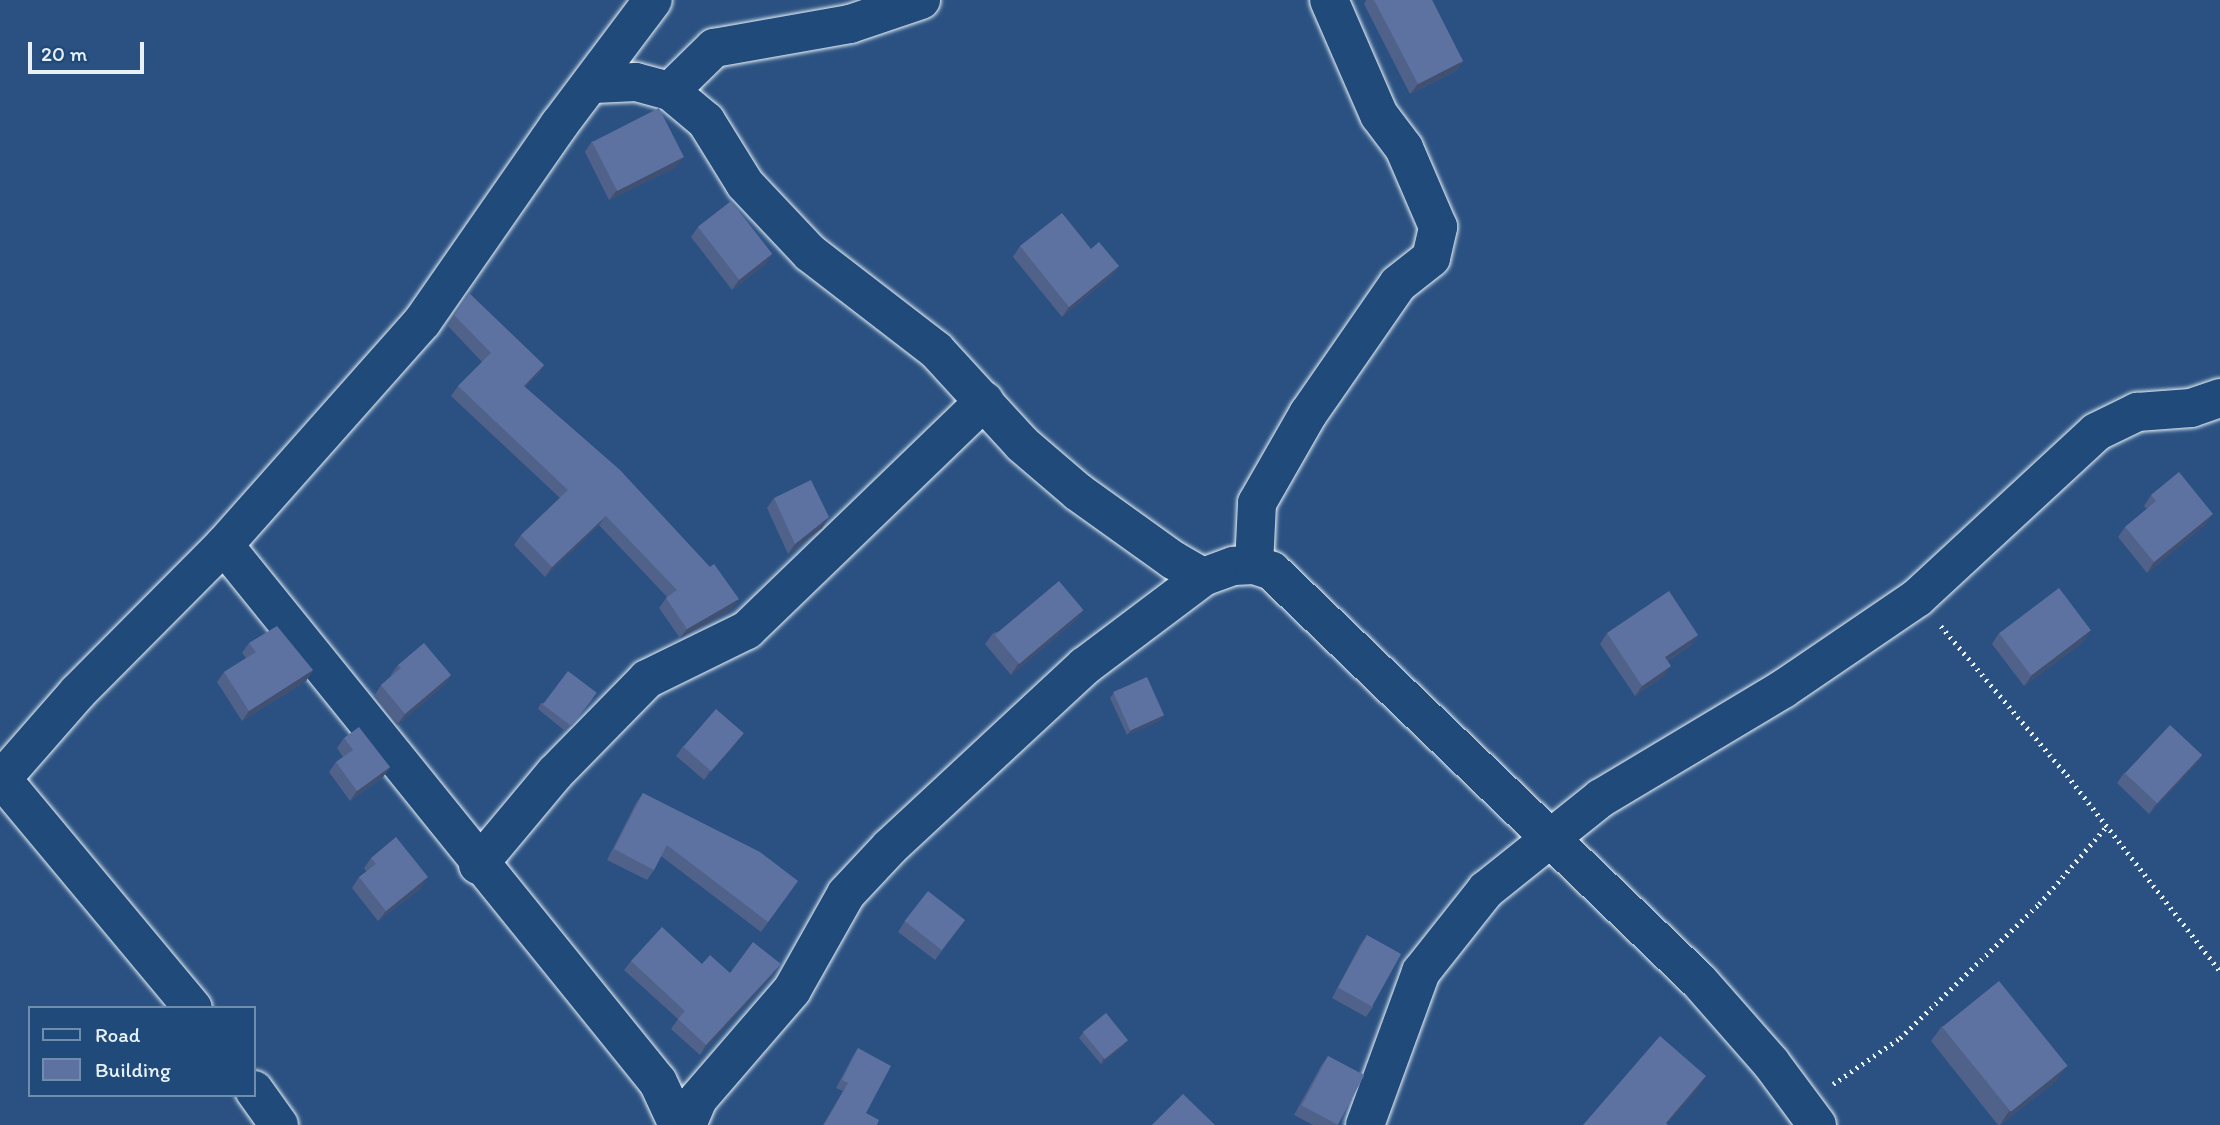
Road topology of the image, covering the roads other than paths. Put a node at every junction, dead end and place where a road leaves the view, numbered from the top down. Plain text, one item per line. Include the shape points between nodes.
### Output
1 (653, 0) edge
2 (921, 0) edge
3 (1329, 0) edge
4 (594, 84) junction
5 (670, 91) junction
6 (2220, 398) edge
7 (984, 401) junction
8 (224, 545) junction
9 (1254, 565) junction
10 (1203, 577) junction
11 (1, 780) edge
12 (1553, 841) junction
13 (478, 865) junction
14 (191, 1006) edge
15 (256, 1093) edge
16 (1810, 1115) edge
17 (279, 1125) edge
18 (678, 1125) edge
19 (687, 1125) edge
20 (1365, 1125) edge

1 - 4 street
2 - 5 street via 849,24 714,48
3 - 9 street via 1380,115 1404,148 1438,228 1432,258 1398,284 1308,414 1257,503
4 - 5 street via 636,82
4 - 8 street via 559,125 422,323
5 - 7 street via 706,121 745,184 810,254 936,350
6 - 12 street via 2191,408 2137,412 2096,432 1917,598 1783,689 1601,798
7 - 10 street via 1022,444 1077,492
7 - 13 street via 747,630 647,679 555,773
8 - 11 street via 78,692
8 - 13 street
9 - 10 street
9 - 12 street via 1272,571
10 - 19 street via 1085,666 890,847 846,894 792,990 698,1099
11 - 14 street
12 - 16 street via 1699,981
12 - 20 street via 1486,890 1421,972
13 - 18 street via 658,1082
15 - 17 street

